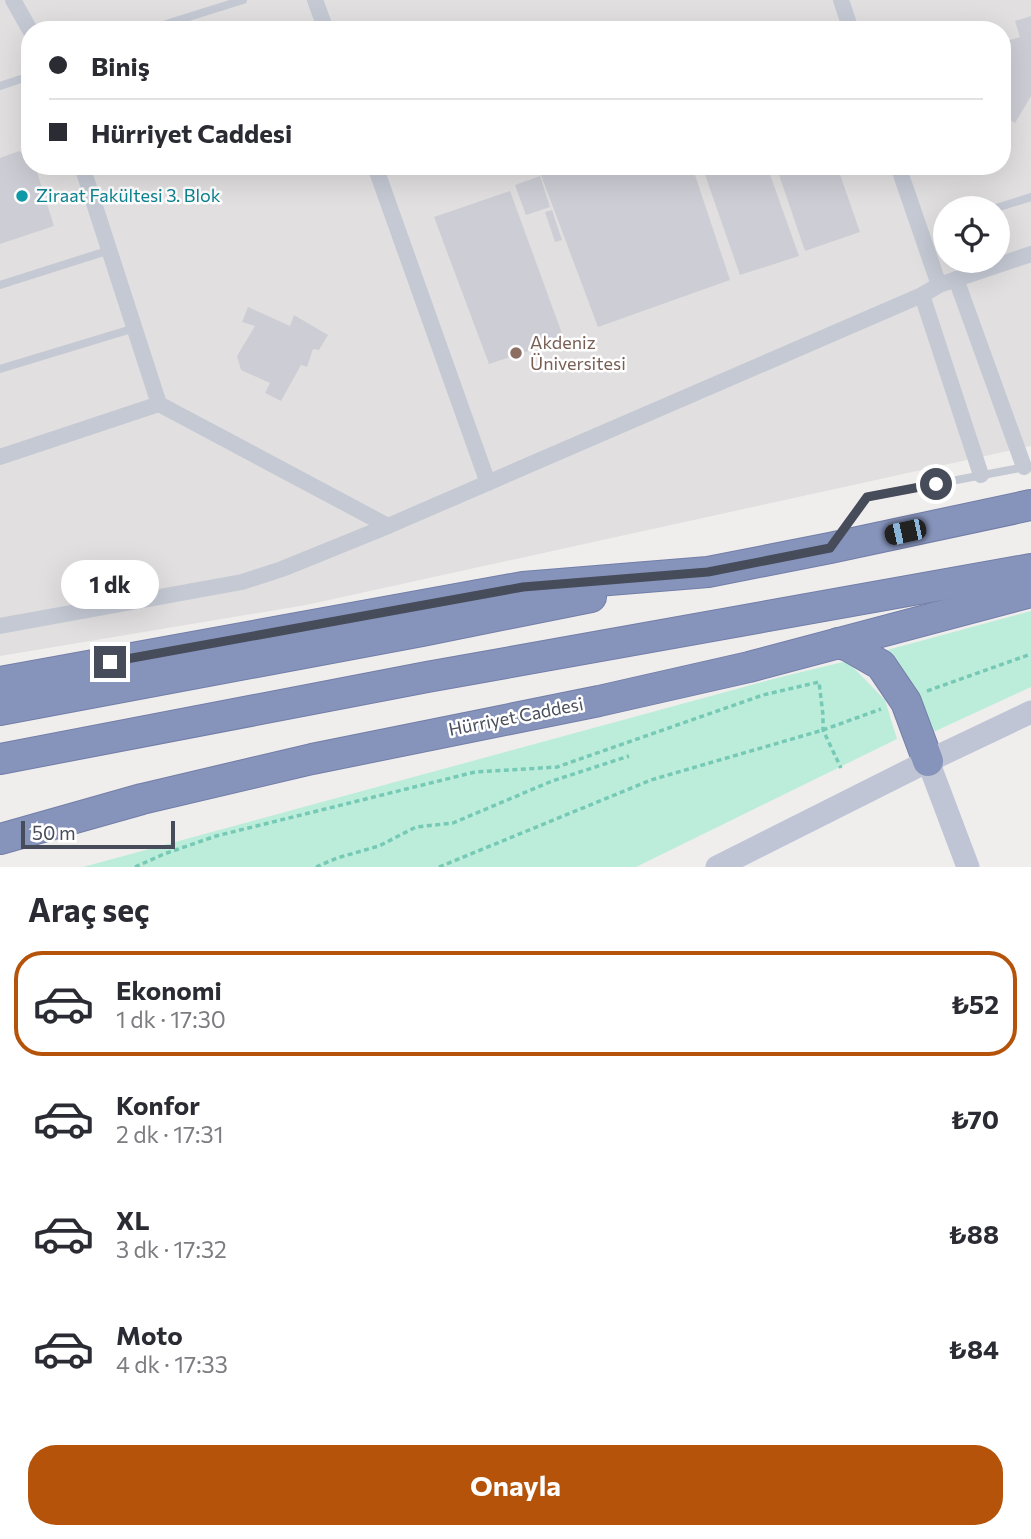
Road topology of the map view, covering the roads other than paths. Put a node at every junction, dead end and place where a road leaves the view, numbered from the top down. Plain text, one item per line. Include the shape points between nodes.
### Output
1 (13, 0) edge
2 (243, 0) edge
3 (316, 0) edge
4 (841, 0) edge
5 (25, 21) edge
6 (176, 21) edge
7 (323, 21) edge
8 (849, 21) edge
9 (21, 79) edge
10 (0, 86) edge
11 (85, 175) edge
12 (378, 175) edge
13 (901, 175) edge
14 (1031, 197) edge
15 (1010, 204) edge
16 (110, 250) junction
17 (1031, 254) edge
18 (956, 279) junction
19 (0, 285) edge
20 (939, 285) junction
21 (922, 295) junction
22 (135, 328) junction
23 (0, 369) edge
24 (159, 404) junction
25 (0, 457) edge
26 (1027, 466) edge
27 (981, 475) junction
28 (488, 483) junction
29 (1031, 505) edge
30 (388, 526) junction
31 (830, 548) junction
32 (1031, 569) edge
33 (708, 572) junction
34 (1031, 592) edge
35 (0, 626) edge
36 (838, 643) junction
37 (0, 682) edge
38 (0, 710) edge
39 (1031, 712) edge
40 (0, 759) edge
41 (928, 761) junction
42 (0, 839) edge
43 (717, 867) edge
44 (968, 867) edge

1 - 5 street
2 - 6 lane
3 - 7 street
4 - 8 street
9 - 10 lane
11 - 16 street
12 - 28 street
13 - 20 street
14 - 15 lane
16 - 19 lane
16 - 22 street
17 - 18 street
18 - 20 street
18 - 26 street
20 - 21 street
21 - 27 street
21 - 28 street
22 - 23 lane
22 - 24 street
24 - 25 street
24 - 30 street
26 - 27 lane
27 - 31 lane via 867,497
28 - 30 street
29 - 31 highway
30 - 35 street via 242,582
31 - 33 highway
32 - 40 highway
33 - 37 highway via 523,587
33 - 38 highway
34 - 36 highway, Hürriyet Caddesi
36 - 41 highway via 881,665 905,702
36 - 42 highway, Hürriyet Caddesi via 598,701 299,762
39 - 41 street
41 - 43 street
41 - 44 street

